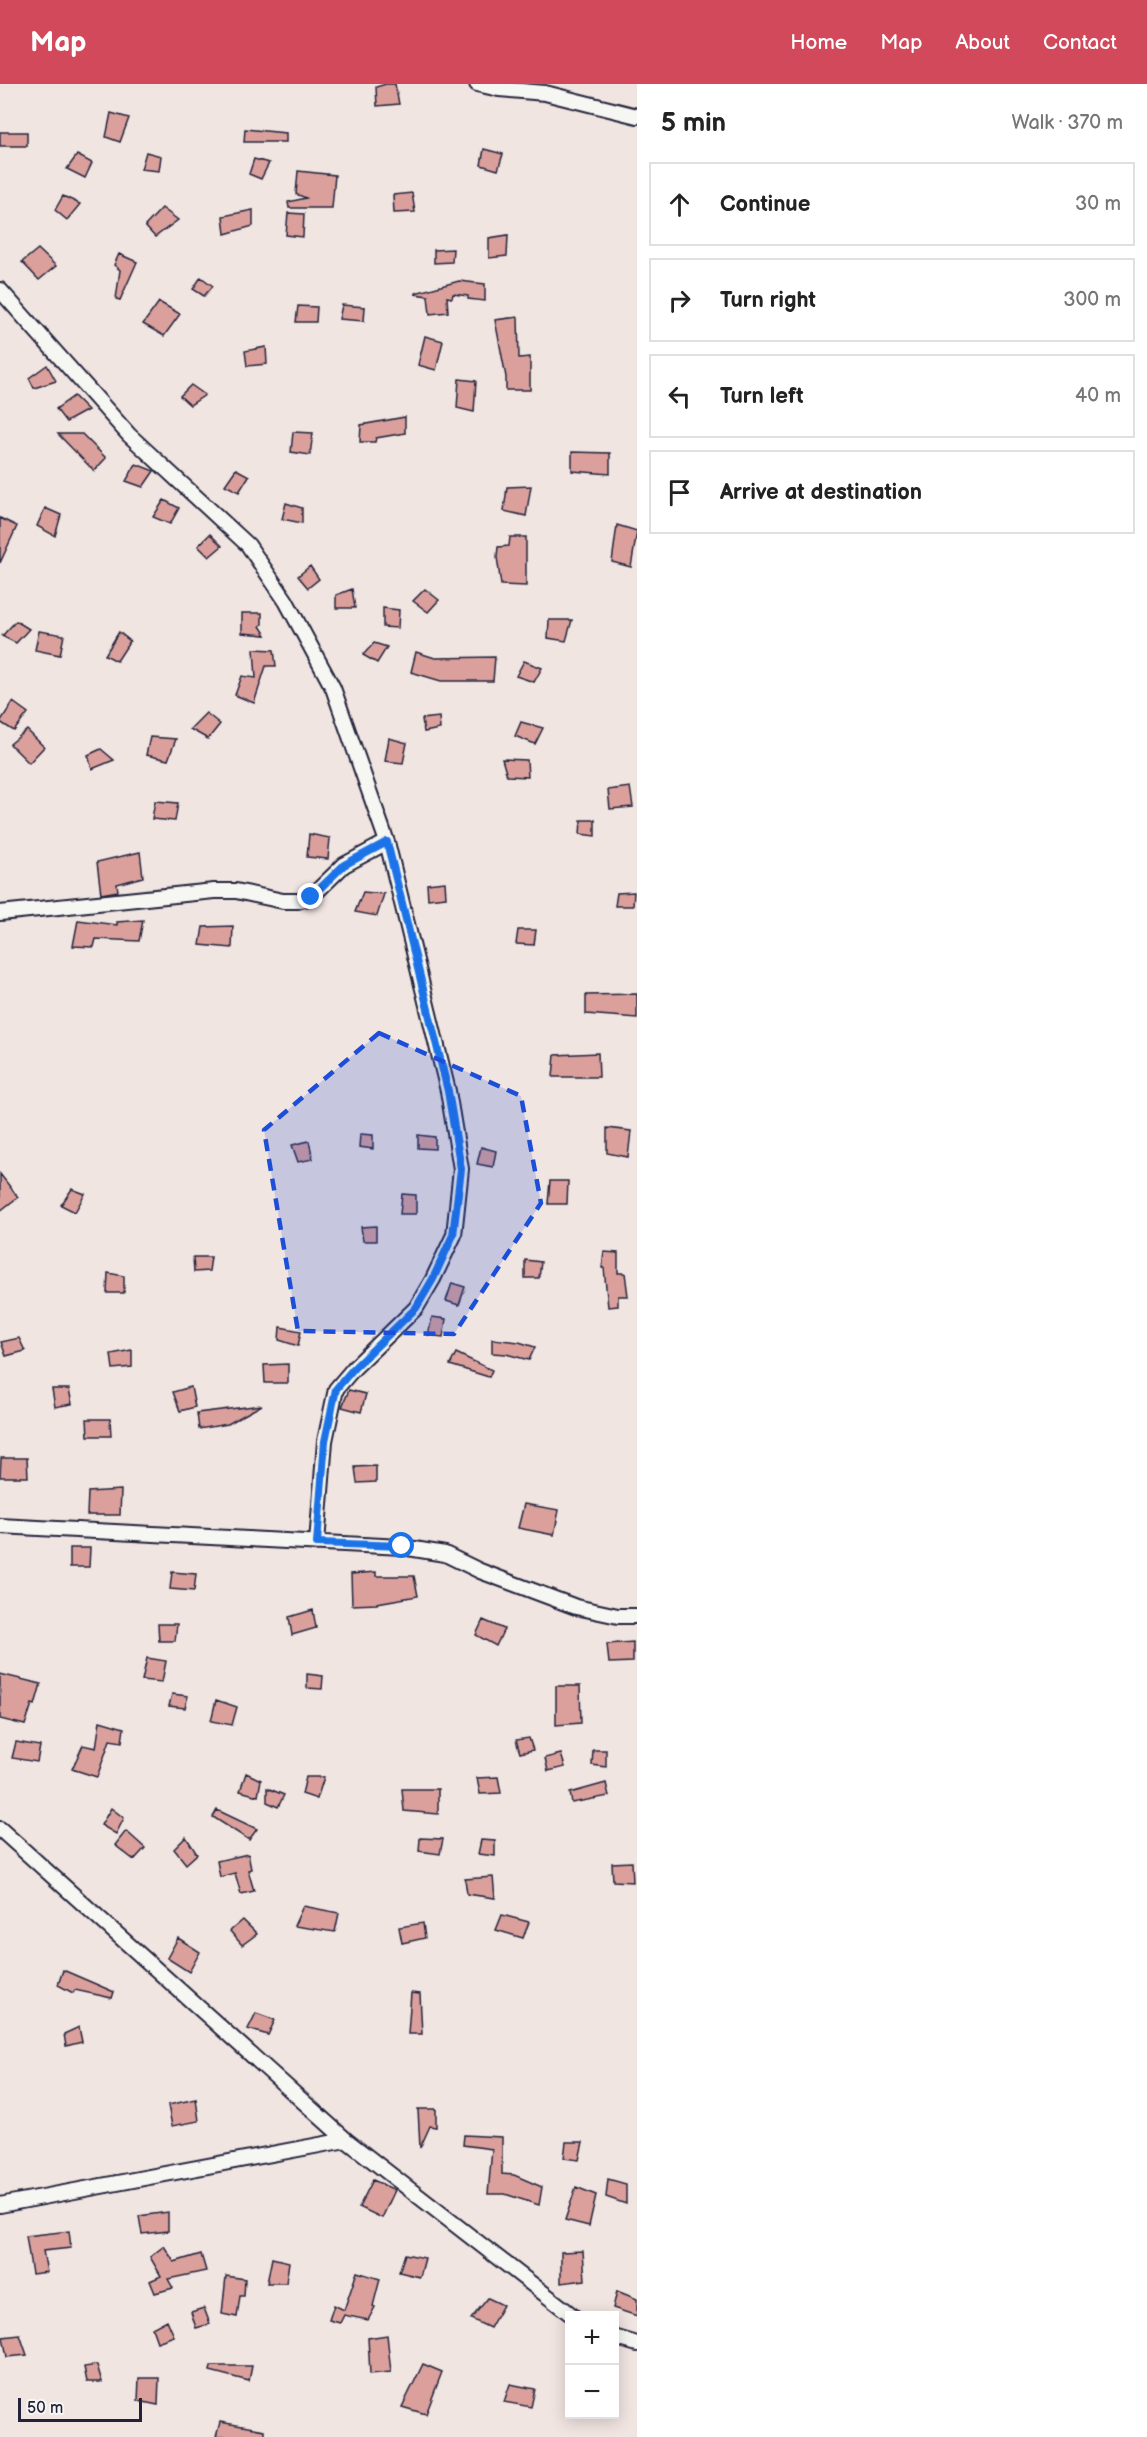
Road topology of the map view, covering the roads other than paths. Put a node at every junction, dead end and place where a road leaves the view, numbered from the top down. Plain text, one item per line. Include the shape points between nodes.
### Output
1 (477, 84) edge
2 (637, 116) edge
3 (0, 290) edge
4 (387, 842) junction
5 (0, 914) edge
6 (0, 1526) edge
7 (317, 1543) junction
8 (637, 1616) edge
9 (0, 1829) edge
10 (346, 2140) junction
11 (0, 2205) edge
12 (567, 2311) edge
13 (619, 2338) edge
14 (637, 2344) edge

1 - 2 street via 545,93
3 - 4 street via 129,435 248,545 286,601 333,688
4 - 5 street via 344,865 311,897 298,901 214,891
4 - 7 street via 448,1091 461,1169 453,1235 433,1279 416,1308 336,1389 325,1441
6 - 7 street
7 - 8 street via 402,1546 445,1554 576,1607
9 - 10 street
10 - 11 street
10 - 12 street
13 - 14 street

